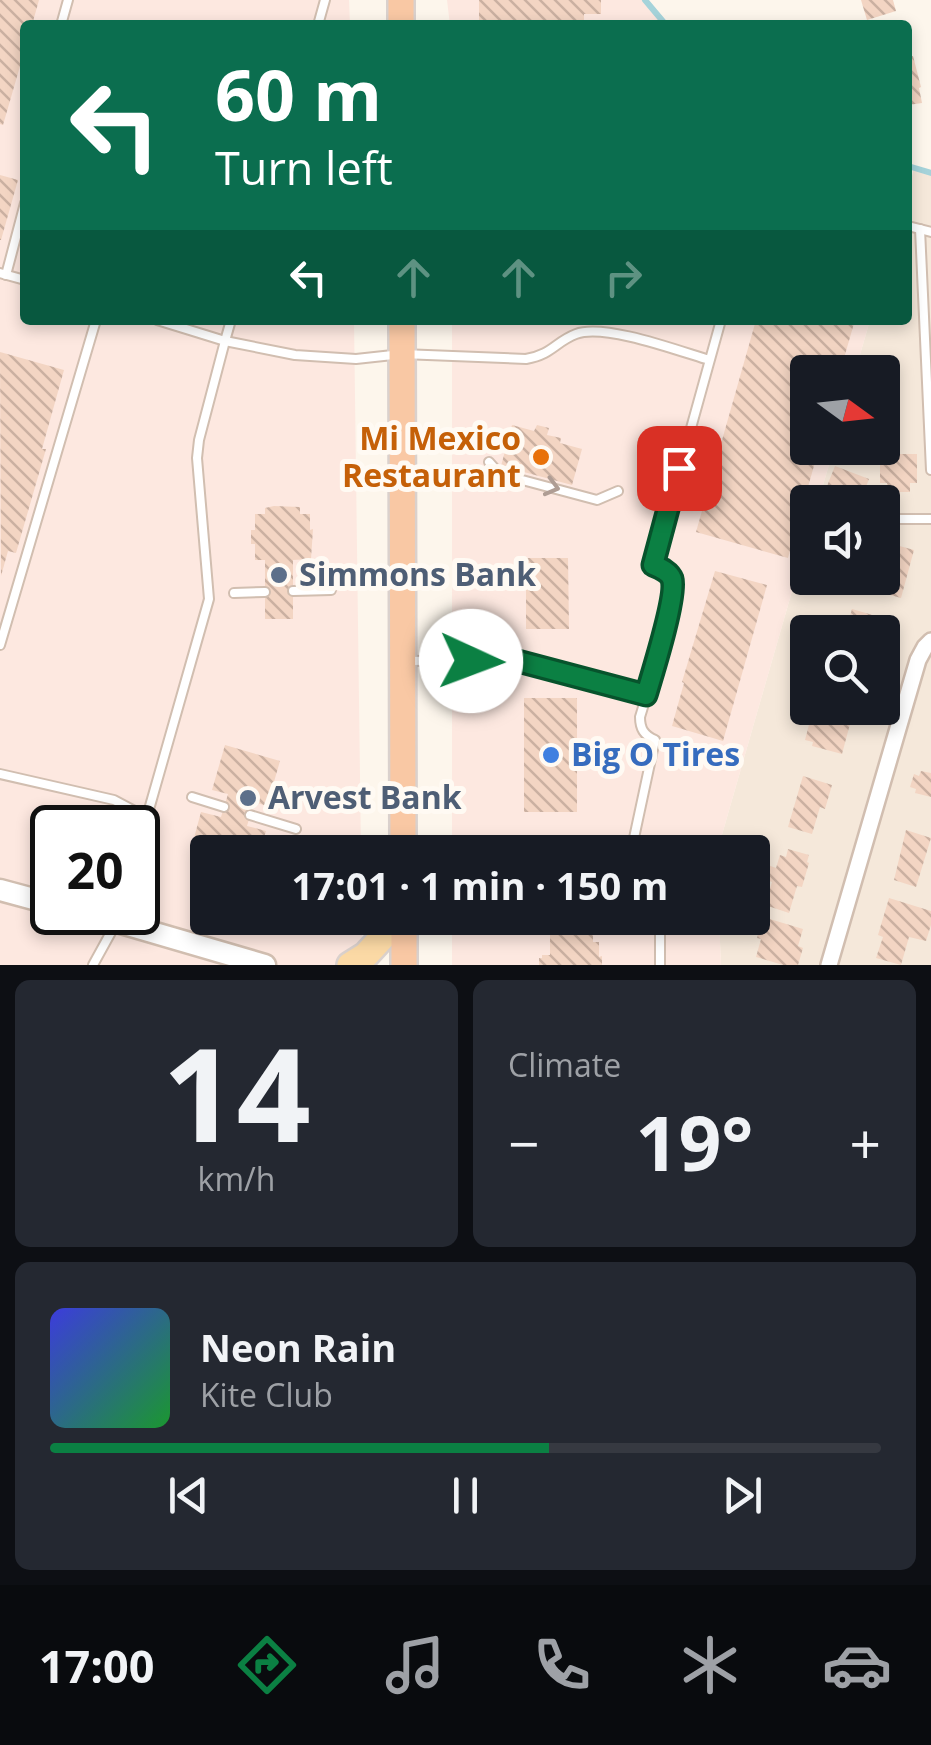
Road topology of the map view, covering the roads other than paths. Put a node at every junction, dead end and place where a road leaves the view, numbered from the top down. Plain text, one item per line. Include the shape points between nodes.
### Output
1 (20, 220) edge
2 (912, 227) edge
3 (920, 230) junction
4 (931, 232) edge
5 (3, 274) edge
6 (95, 325) edge
7 (174, 325) edge
8 (230, 325) edge
9 (402, 325) edge
10 (720, 325) edge
11 (226, 340) junction
12 (402, 354) junction
13 (710, 360) junction
14 (489, 462) dead end
15 (931, 470) edge
16 (618, 491) dead end
17 (900, 519) edge
18 (931, 519) edge
19 (331, 590) dead end
20 (293, 591) dead end
21 (265, 592) dead end
22 (234, 593) dead end
23 (931, 641) edge
24 (0, 645) edge
25 (402, 661) junction
26 (646, 695) junction
27 (0, 774) edge
28 (192, 797) dead end
29 (123, 805) edge
30 (149, 805) edge
31 (224, 807) dead end
32 (250, 815) dead end
33 (296, 830) dead end
34 (403, 835) edge
35 (635, 835) edge
36 (0, 890) edge
37 (30, 898) edge
38 (160, 931) edge
39 (109, 935) edge
40 (385, 935) edge
41 (403, 935) edge
42 (660, 935) edge
43 (94, 965) edge
44 (264, 965) edge
45 (350, 965) edge
46 (404, 965) edge
47 (660, 965) edge
48 (829, 965) edge

1 - 5 lane
2 - 3 lane
3 - 4 lane
3 - 15 lane
6 - 24 lane
7 - 11 lane
8 - 11 lane
9 - 12 highway
10 - 13 lane
11 - 12 lane via 295,355
11 - 30 lane via 197,458 209,600
12 - 13 lane via 526,359 574,334 606,331
12 - 25 highway
13 - 26 lane via 653,565 666,570 672,590
14 -> 16 lane via 511,476 597,500
17 - 18 lane
19 - 20 lane
21 - 22 lane
23 - 48 street via 918,660
25 - 26 lane via 514,660
25 - 34 highway
26 - 35 lane via 640,725 655,740
27 - 29 lane
28 - 31 lane
32 - 33 lane
36 - 37 street
38 - 44 street
39 - 43 lane
40 - 45 main road
41 - 46 highway
42 - 47 lane

